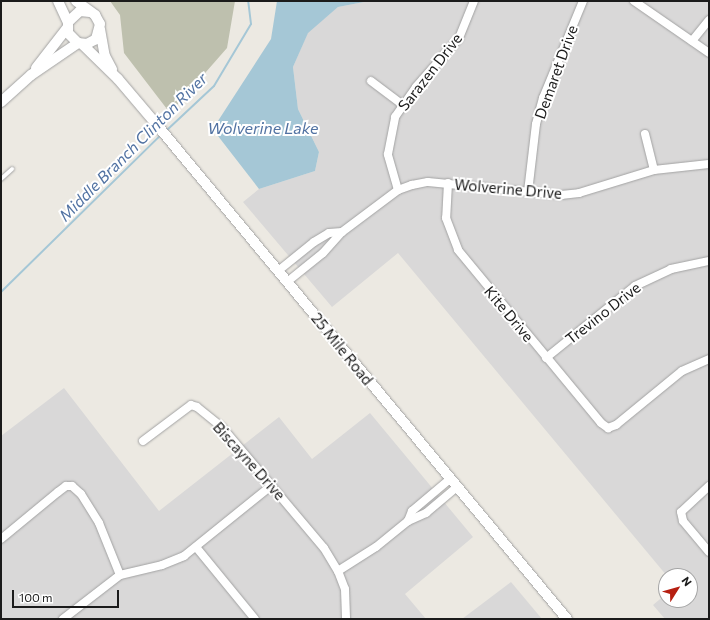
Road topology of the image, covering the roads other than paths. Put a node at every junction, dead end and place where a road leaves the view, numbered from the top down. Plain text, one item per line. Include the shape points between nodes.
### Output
1 (58, 1) edge
2 (76, 1) edge
3 (474, 1) edge
4 (583, 1) edge
5 (634, 1) edge
6 (90, 12) junction
7 (709, 20) edge
8 (100, 24) junction
9 (68, 25) junction
10 (692, 41) junction
11 (80, 43) junction
12 (709, 53) edge
13 (31, 75) junction
14 (118, 79) junction
15 (371, 81) dead end
16 (1, 102) edge
17 (402, 104) junction
18 (644, 134) dead end
19 (709, 164) edge
20 (12, 169) dead end
21 (654, 170) junction
22 (1, 179) edge
23 (448, 183) junction
24 (398, 190) junction
25 (528, 192) junction
26 (342, 232) junction
27 (314, 242) junction
28 (323, 253) junction
29 (709, 261) edge
30 (278, 271) junction
31 (287, 282) junction
32 (546, 358) junction
33 (709, 359) edge
34 (143, 440) dead end
35 (450, 479) junction
36 (272, 485) junction
37 (709, 486) edge
38 (457, 488) junction
39 (408, 521) junction
40 (1, 539) edge
41 (196, 547) junction
42 (709, 552) edge
43 (338, 571) junction
44 (120, 575) junction
45 (63, 619) edge
46 (255, 619) edge
47 (346, 619) edge
48 (566, 619) edge

1 - 9 street
2 - 6 street
3 - 17 street, Sarazen Drive via 459,38
4 - 25 street, Demaret Drive via 536,124
5 - 10 street
6 - 8 street
6 - 9 street via 80,11
7 - 10 street
8 - 11 street via 96,39
8 - 14 street, 25 Mile Road via 105,56
9 - 11 street via 70,37
9 - 13 street
10 - 12 street
11 - 13 street
11 - 14 street, 25 Mile Road
13 - 16 street
14 - 30 street, 25 Mile Road
15 - 17 street
17 - 24 street, Sarazen Drive via 391,128 388,154
18 - 21 street
19 - 21 street, Wolverine Drive
20 - 22 lane
21 - 25 street, Wolverine Drive via 580,193 560,195
23 - 24 street, Wolverine Drive via 428,182
23 - 25 street, Wolverine Drive
23 - 32 street, Kite Drive via 446,218 458,250
24 - 26 street, Wolverine Drive
26 - 27 street, Wolverine Drive via 330,233
26 - 28 street, Wolverine Drive
27 - 28 street
27 - 30 street, Wolverine Drive
28 - 31 street, Wolverine Drive
29 - 32 street, Trevino Drive via 671,269 635,286
30 - 31 street, 25 Mile Road
31 - 35 street, 25 Mile Road
32 - 33 street, Kite Drive via 601,424 608,428 616,425 682,371
34 - 36 street, Biscayne Drive via 185,408 197,407 231,436
35 - 38 street, 25 Mile Road
35 - 39 street via 412,511
36 - 41 street
36 - 43 street, Biscayne Drive via 324,548
37 - 42 street via 684,508 682,518
38 - 39 street via 426,513
38 - 48 street, 25 Mile Road
39 - 43 street via 376,547
40 - 44 street via 66,486 72,486 81,494 99,523
41 - 44 street via 171,563
41 - 46 street
43 - 47 street, Biscayne Drive via 345,589
44 - 45 street

